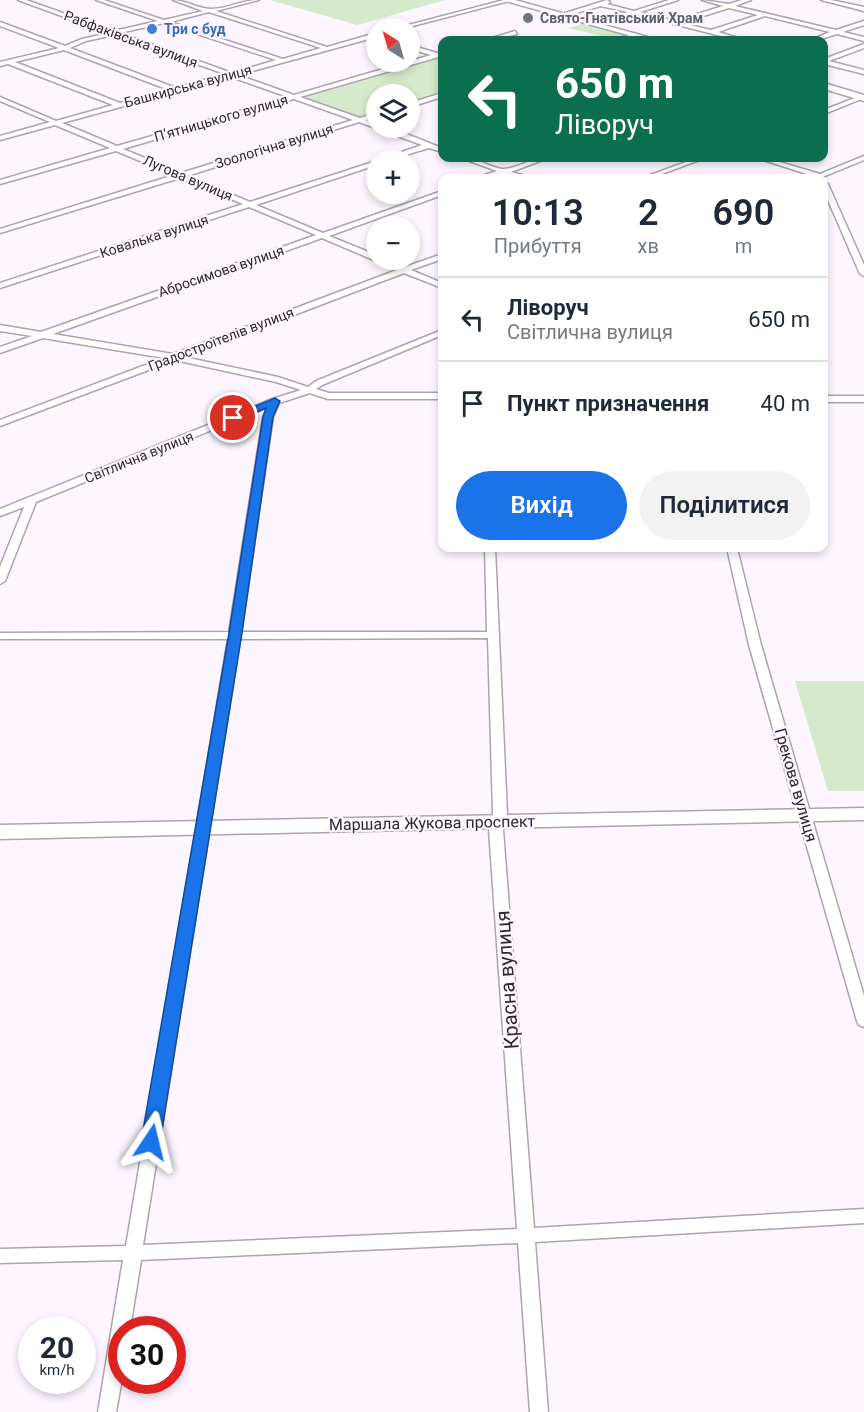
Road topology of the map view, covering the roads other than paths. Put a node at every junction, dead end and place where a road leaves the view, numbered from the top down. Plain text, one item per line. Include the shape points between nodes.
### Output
1 (21, 0) edge
2 (99, 0) edge
3 (176, 0) edge
4 (256, 0) edge
5 (508, 0) edge
6 (614, 0) edge
7 (675, 0) edge
8 (705, 0) edge
9 (748, 0) edge
10 (824, 0) edge
11 (864, 1) edge
12 (601, 4) junction
13 (729, 6) junction
14 (850, 6) junction
15 (864, 9) edge
16 (212, 11) junction
17 (634, 12) junction
18 (562, 15) junction
19 (765, 15) junction
20 (165, 22) junction
21 (420, 23) edge
22 (674, 23) junction
23 (864, 23) edge
24 (0, 24) edge
25 (595, 24) junction
26 (710, 32) junction
27 (516, 33) dead end
28 (837, 33) junction
29 (116, 34) junction
30 (635, 35) junction
31 (504, 36) edge
32 (632, 36) edge
33 (639, 36) edge
34 (726, 36) edge
35 (827, 36) edge
36 (366, 39) edge
37 (864, 39) edge
38 (864, 46) edge
39 (66, 48) junction
40 (327, 49) junction
41 (420, 50) edge
42 (438, 55) edge
43 (438, 57) edge
44 (0, 58) edge
45 (828, 60) edge
46 (282, 61) junction
47 (9, 62) junction
48 (828, 62) edge
49 (0, 64) edge
50 (863, 72) edge
51 (231, 75) junction
52 (828, 88) edge
53 (176, 90) junction
54 (438, 95) edge
55 (294, 97) junction
56 (863, 97) edge
57 (0, 99) edge
58 (420, 102) edge
59 (119, 105) junction
60 (828, 110) edge
61 (366, 118) edge
62 (359, 120) junction
63 (56, 123) junction
64 (366, 123) edge
65 (0, 138) edge
66 (410, 138) edge
67 (438, 142) edge
68 (430, 145) junction
69 (117, 148) junction
70 (438, 148) edge
71 (415, 150) edge
72 (864, 158) edge
73 (475, 162) edge
74 (533, 162) edge
75 (691, 162) edge
76 (771, 162) edge
77 (366, 166) edge
78 (504, 172) junction
79 (497, 174) edge
80 (510, 174) edge
81 (657, 174) edge
82 (804, 174) edge
83 (181, 175) junction
84 (828, 176) edge
85 (0, 182) edge
86 (438, 194) edge
87 (828, 197) edge
88 (250, 204) junction
89 (0, 231) edge
90 (323, 235) junction
91 (366, 254) edge
92 (438, 258) edge
93 (420, 264) edge
94 (405, 270) joint
95 (864, 274) edge
96 (438, 284) edge
97 (0, 286) edge
98 (0, 328) edge
99 (438, 334) edge
100 (40, 335) junction
101 (0, 350) edge
102 (173, 357) junction
103 (308, 391) junction
104 (438, 396) edge
105 (828, 399) edge
106 (864, 399) edge
107 (275, 401) junction
108 (0, 423) edge
109 (32, 500) junction
110 (0, 513) edge
111 (490, 552) edge
112 (733, 552) edge
113 (0, 581) edge
114 (0, 636) edge
115 (493, 636) junction
116 (234, 637) junction
117 (864, 814) edge
118 (804, 816) junction
119 (498, 822) junction
120 (204, 828) junction
121 (0, 832) edge
122 (864, 1021) edge
123 (864, 1216) edge
124 (526, 1236) junction
125 (132, 1254) junction
126 (0, 1256) edge
127 (107, 1412) edge
128 (539, 1412) edge

1 - 29 street, Рабфаківська вулиця
2 - 20 street
3 - 16 street
4 - 16 street
5 - 18 street
5 - 21 street
6 - 12 street
7 - 17 street
8 - 13 street
9 - 13 street
10 - 14 street
11 - 14 street
12 - 17 street
12 - 18 street
13 - 19 street
13 - 22 street
14 - 15 street
16 - 20 street
16 - 40 street
17 - 22 street
17 - 25 street
18 - 25 street
19 - 26 street
19 - 28 street
20 - 29 street
20 - 46 street
22 - 26 street
23 - 28 street
24 - 39 street
25 - 30 street
26 - 34 street
27 - 31 street
28 - 35 street
28 - 37 street
29 - 39 street
29 - 51 street, Рабфаківська вулиця
30 - 32 street
30 - 33 street
36 - 40 street, Башкирська вулиця
38 - 45 street
39 - 47 street
39 - 53 street
40 - 46 street, Башкирська вулиця
41 - 42 street
43 - 55 street, П’ятницького вулиця
44 - 47 street
46 - 51 street, Башкирська вулиця
47 - 49 street
47 - 59 street
48 - 50 street
51 - 53 street, Башкирська вулиця
51 - 55 street, Рабфаківська вулиця
52 - 56 street
53 - 59 street, Башкирська вулиця
54 - 58 street
55 - 62 street, Рабфаківська вулиця
55 - 69 street, П’ятницького вулиця
56 - 60 street
57 - 63 street, Лугова вулиця
59 - 63 street, Башкирська вулиця
61 - 62 street, Зоологічна вулиця
62 - 64 street, Рабфаківська вулиця
62 - 83 street, Зоологічна вулиця
63 - 65 street, Башкирська вулиця
63 - 69 street, Лугова вулиця
66 - 68 street, Рабфаківська вулиця
67 - 68 street
68 - 70 street, Рабфаківська вулиця
68 - 71 street
69 - 83 street, Лугова вулиця
69 - 85 street, П’ятницького вулиця
72 - 84 street
73 - 78 street
74 - 78 street
75 - 81 street
76 - 82 street
77 - 88 street, Ковалька вулиця
78 - 79 street
78 - 80 street
83 - 88 street, Лугова вулиця
83 - 89 street, Зоологічна вулиця
86 - 90 street, Абросимова вулиця
87 - 95 street
88 - 90 street, Лугова вулиця
88 - 97 street, Ковалька вулиця
90 - 91 street, Лугова вулиця
90 - 100 street, Абросимова вулиця
92 - 93 street, Градостроїтелiв вулиця
94 - 96 street, Лугова вулиця
94 - 102 street, Градостроїтелiв вулиця
98 - 100 street
99 - 103 street, Світлична вулиця
100 - 101 street, Абросимова вулиця
100 - 102 street
102 - 103 street via 278,380
102 - 108 street, Градостроїтелiв вулиця
103 - 104 street via 328,396
103 - 107 street, Світлична вулиця
105 - 106 street
107 - 109 street, Світлична вулиця
107 - 116 street via 268,417
109 - 110 street, Світлична вулиця
109 - 113 street
111 - 115 street, Красна вулиця
112 - 118 street, Грекова вулиця via 754,645
114 - 116 street
115 - 116 street
115 - 119 street, Красна вулиця
116 - 120 street
117 - 118 street, Маршала Жукова проспект
118 - 119 street, Маршала Жукова проспект
118 - 122 street, Грекова вулиця
119 - 120 street, Маршала Жукова проспект
119 - 124 street, Красна вулиця
120 - 121 street, Маршала Жукова проспект
120 - 125 street
123 - 124 street
124 - 125 street
124 - 128 street, Красна вулиця
125 - 126 street
125 - 127 street

